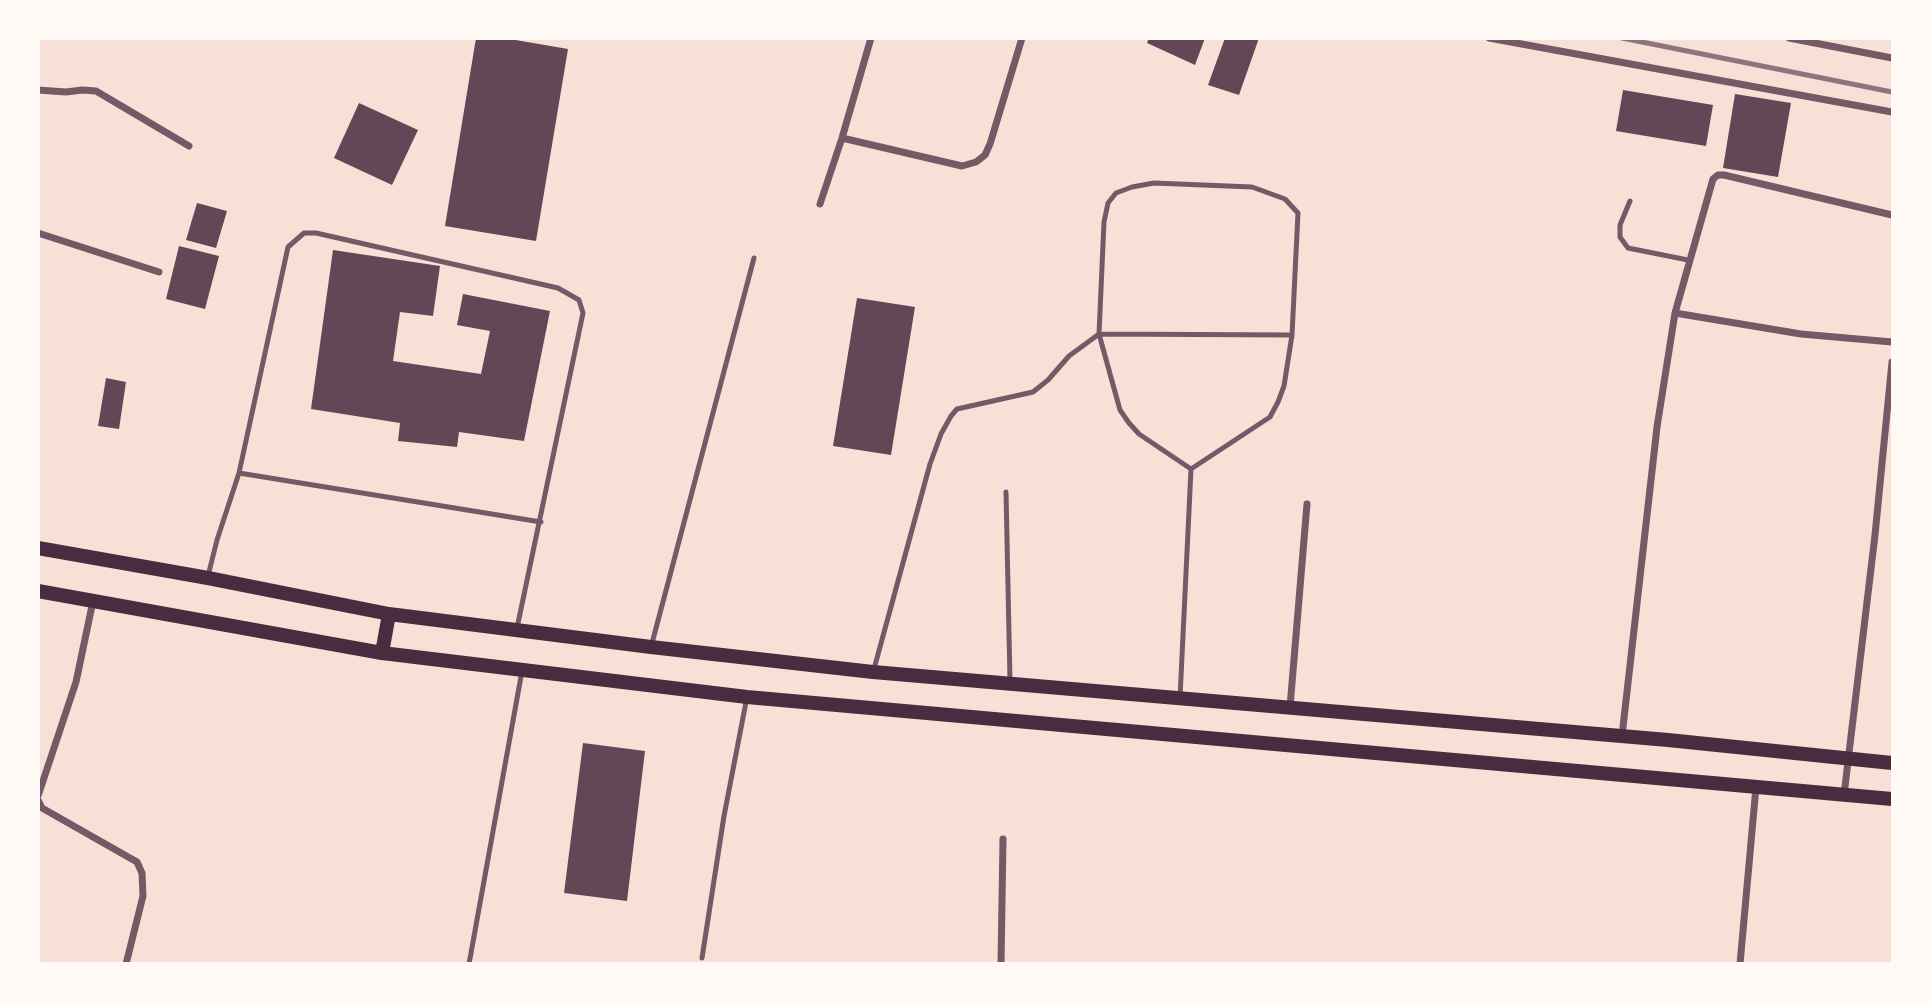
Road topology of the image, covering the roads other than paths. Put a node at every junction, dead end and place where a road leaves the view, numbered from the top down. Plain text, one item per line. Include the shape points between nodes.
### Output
1 (871, 38) edge
2 (1021, 38) edge
3 (1489, 38) edge
4 (1789, 38) edge
5 (1892, 58) edge
6 (38, 90) edge
7 (1892, 112) edge
8 (842, 138) junction
9 (189, 146) dead end
10 (1630, 201) dead end
11 (820, 204) dead end
12 (1892, 215) edge
13 (38, 233) edge
14 (754, 258) dead end
15 (1688, 260) junction
16 (159, 272) dead end
17 (1675, 313) junction
18 (1099, 334) junction
19 (1292, 335) junction
20 (1892, 342) edge
21 (1892, 362) edge
22 (1191, 469) junction
23 (239, 473) junction
24 (1006, 492) dead end
25 (1307, 504) dead end
26 (541, 522) junction
27 (38, 548) edge
28 (208, 578) junction
29 (38, 591) edge
30 (93, 601) junction
31 (388, 614) junction
32 (516, 631) junction
33 (651, 647) junction
34 (382, 653) junction
35 (522, 671) junction
36 (873, 672) junction
37 (1010, 684) junction
38 (747, 697) junction
39 (1180, 698) junction
40 (1290, 707) junction
41 (1622, 737) junction
42 (1849, 760) junction
43 (1892, 763) edge
44 (41, 778) edge
45 (1756, 787) junction
46 (1844, 795) junction
47 (38, 798) edge
48 (1892, 799) edge
49 (1003, 839) dead end
50 (702, 958) dead end
51 (126, 964) edge
52 (469, 964) edge
53 (1001, 964) edge
54 (1740, 964) edge

1 - 8 street
2 - 8 street via 990,144 976,162 962,166
3 - 7 street
4 - 5 street
6 - 9 street via 96,92
8 - 11 street
10 - 15 lane via 1620,225 1620,237 1628,248
12 - 15 street via 1718,175
13 - 16 street
14 - 33 lane
15 - 17 street
17 - 20 street via 1801,334
17 - 41 street via 1657,427
18 - 19 lane
18 - 19 lane via 1108,203 1116,193 1154,183 1252,187 1285,199 1297,213
18 - 22 lane via 1124,417 1139,434
18 - 36 lane via 1069,355 1033,392 957,409 951,416 930,464
19 - 22 lane via 1284,386 1270,417
21 - 42 street
22 - 39 lane
23 - 26 lane
23 - 26 lane via 288,247 304,233 316,233 558,288 579,300 583,313
23 - 28 lane
24 - 37 lane
25 - 40 street
26 - 32 lane
27 - 28 main road
28 - 31 main road
29 - 30 main road
30 - 34 main road
30 - 44 street via 76,681
31 - 32 main road
31 - 34 main road
32 - 33 main road
33 - 36 main road
34 - 35 main road
35 - 38 main road
35 - 52 lane
36 - 37 main road
37 - 39 main road
38 - 45 main road
38 - 50 lane
39 - 40 main road
40 - 41 main road
41 - 42 main road
42 - 43 main road
42 - 46 street
44 - 47 street
45 - 46 main road
45 - 54 street
46 - 48 main road
47 - 51 street via 42,808 137,862 143,896
49 - 53 street

